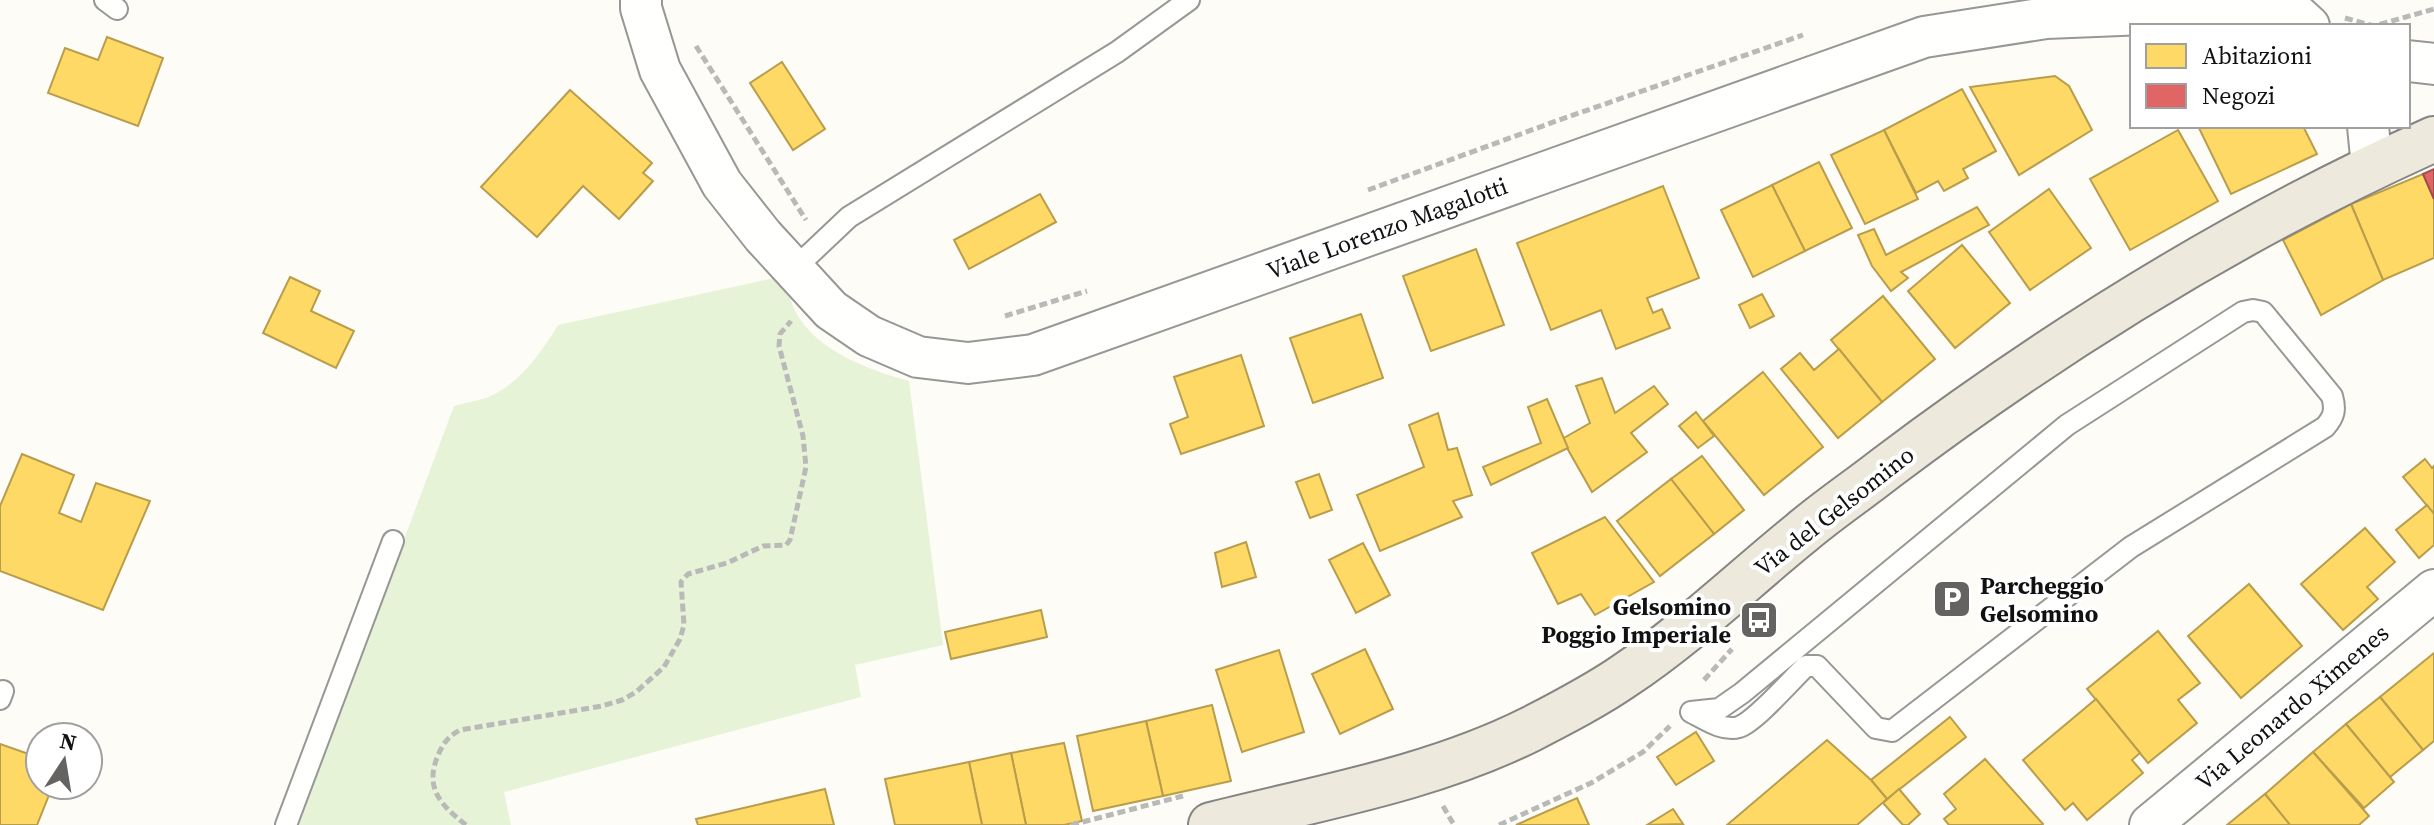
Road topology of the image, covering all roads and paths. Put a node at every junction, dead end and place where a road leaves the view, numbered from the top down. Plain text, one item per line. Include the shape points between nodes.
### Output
1 (1189, 0) edge
2 (636, 3) edge
3 (2434, 9) edge
4 (2326, 22) edge
5 (2350, 24) edge
6 (2381, 24) edge
7 (1815, 31) dead end
8 (692, 40) dead end
9 (2410, 61) edge
10 (2434, 64) edge
11 (2434, 139) edge
12 (2370, 146) edge
13 (1353, 196) dead end
14 (823, 240) junction
15 (794, 269) junction
16 (1088, 290) dead end
17 (821, 299) junction
18 (998, 319) dead end
19 (2332, 396) joint
20 (393, 541) dead end
21 (2434, 590) edge
22 (1198, 810) edge
23 (286, 825) edge
24 (466, 825) edge
25 (1071, 825) edge
26 (2150, 825) edge

1 - 14 lane via 1117,52 849,217
2 - 15 street, Viale Lorenzo Magalotti via 660,70 722,184
3 - 6 path
4 - 5 path
4 - 17 street, Viale Lorenzo Magalotti via 2282,10 2226,8 2046,18 1924,37 1033,355 968,363 918,357 869,336
7 - 13 path
8 - 14 path
9 - 10 street
11 - 12 main road, Via del Gelsomino
12 - 22 main road, Via del Gelsomino via 2292,206 2188,264 2027,366 1803,531 1623,677 1531,729 1405,777
14 - 15 lane
15 - 17 street, Viale Lorenzo Magalotti
16 - 18 path
17 - 24 path via 780,334 806,467 790,540 688,574 681,582 684,625 673,654 651,681 622,700 449,736 436,759 433,786 446,808
19 - 19 lane via 2263,312 2243,312 2067,425 1742,693 1719,709 1691,712 1718,726 1738,727 1806,666 1817,666 1876,728 1892,731 2131,547 2325,427 2335,407
20 - 23 lane
21 - 26 street, Via Leonardo Ximenes
22 - 25 path

